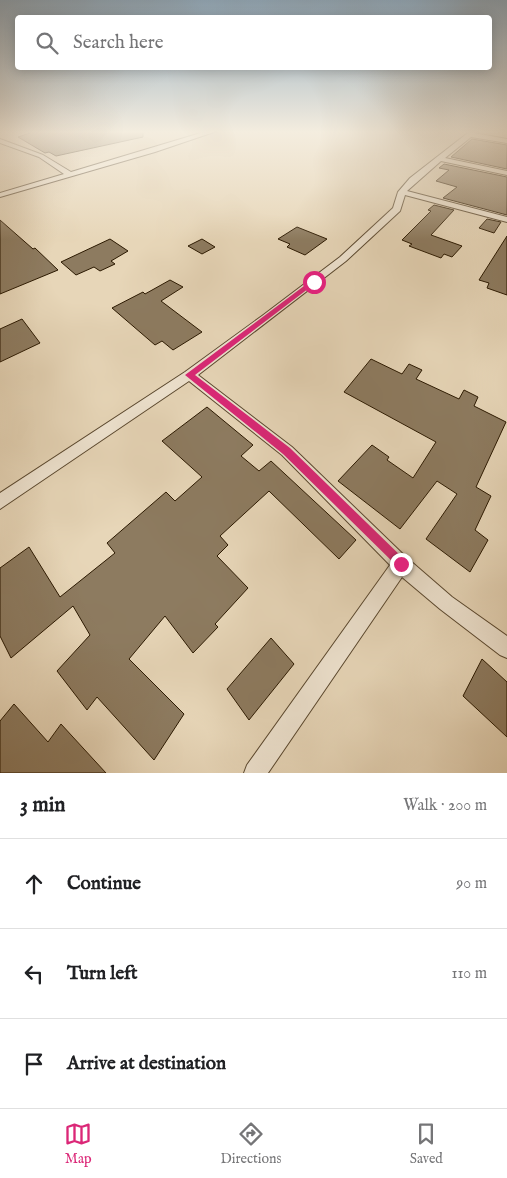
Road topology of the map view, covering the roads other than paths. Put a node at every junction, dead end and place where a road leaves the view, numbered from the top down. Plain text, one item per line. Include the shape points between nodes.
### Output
1 (59, 168) edge
2 (93, 168) edge
3 (428, 168) edge
4 (487, 168) edge
5 (507, 172) edge
6 (70, 175) junction
7 (402, 192) junction
8 (0, 195) edge
9 (507, 220) edge
10 (189, 375) junction
11 (0, 502) edge
12 (401, 564) junction
13 (507, 648) edge
14 (255, 773) edge

1 - 6 street
2 - 6 street
3 - 7 street
4 - 5 street
6 - 8 street
7 - 9 street
7 - 10 street via 397,209 343,259
10 - 11 street
10 - 12 street via 287,451
12 - 13 street via 446,603
12 - 14 street

